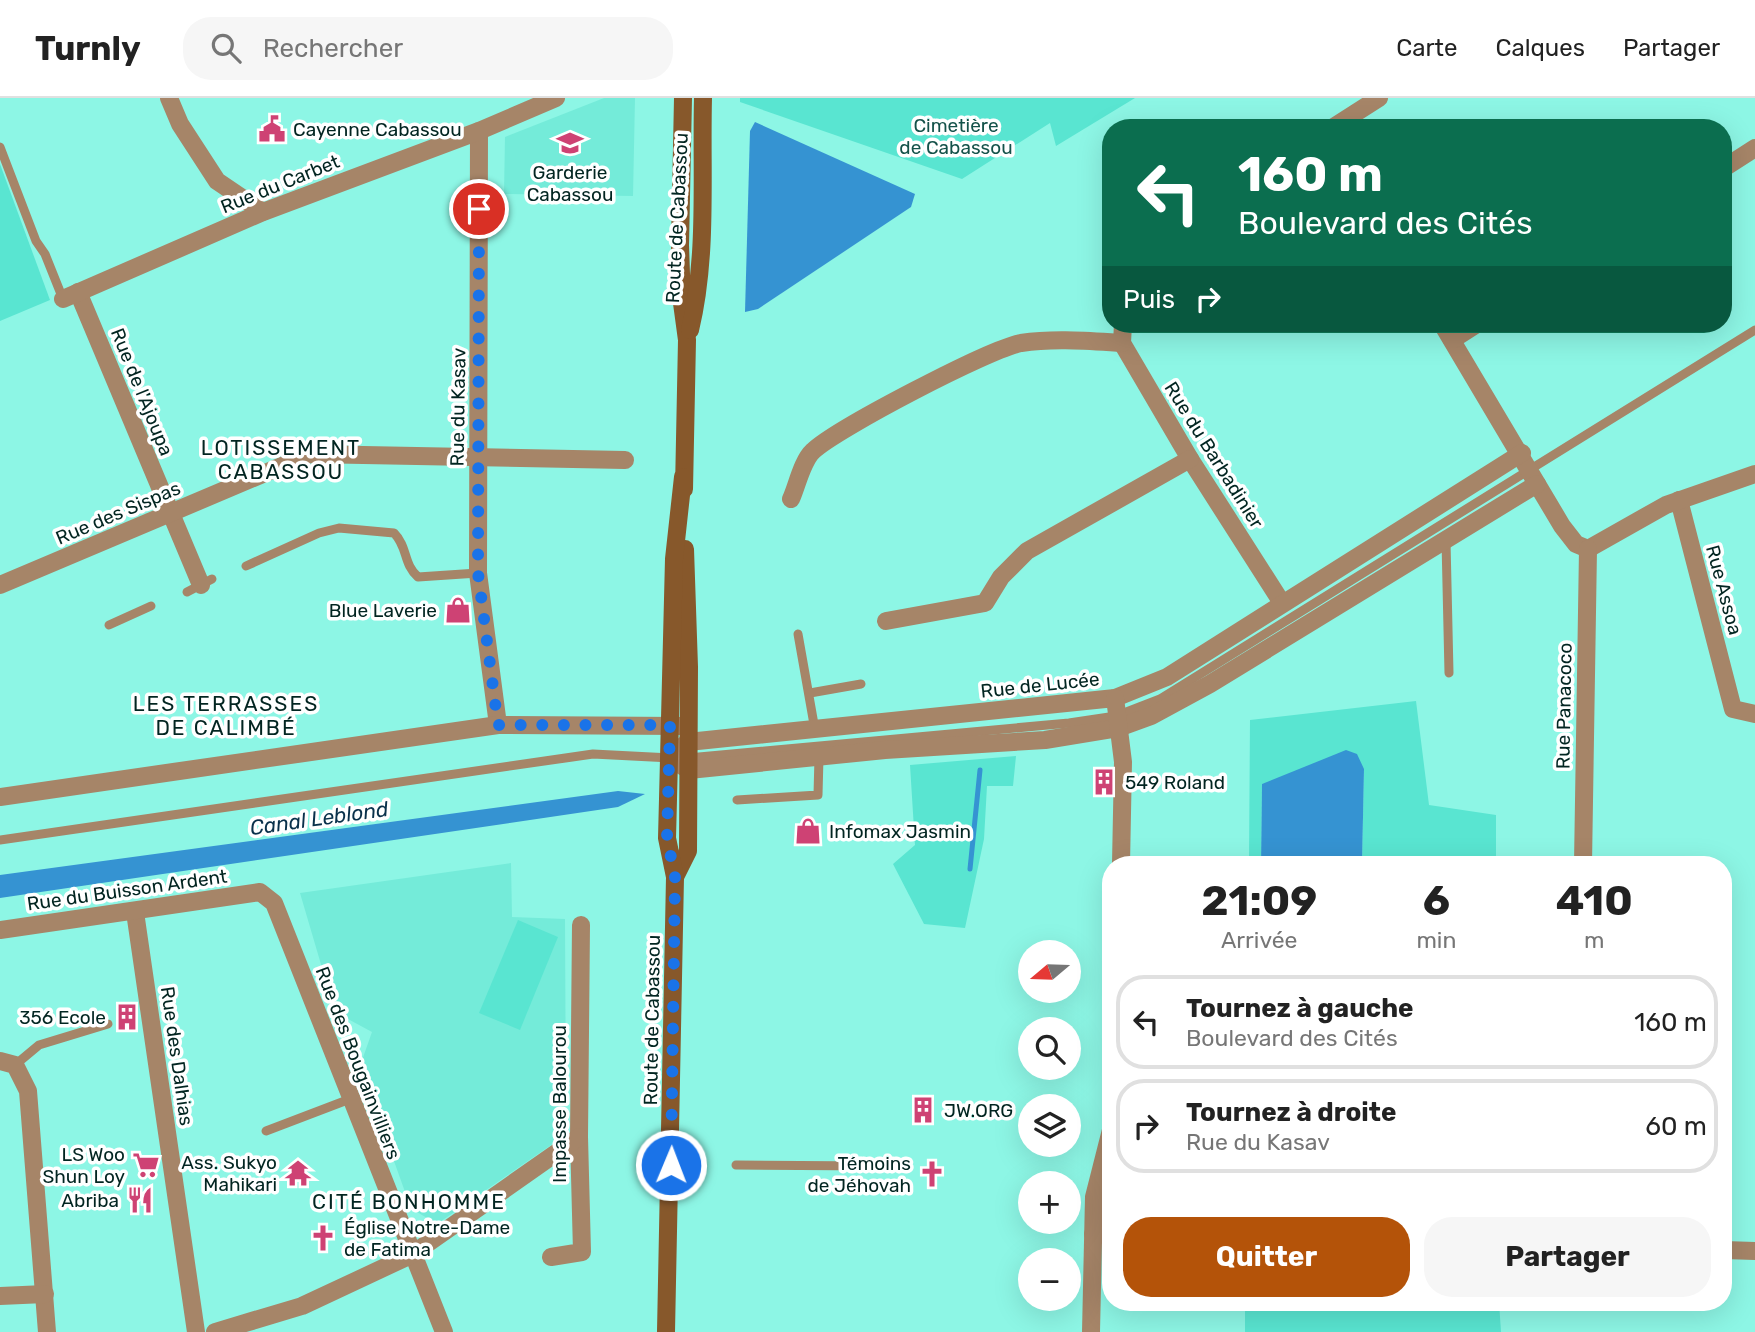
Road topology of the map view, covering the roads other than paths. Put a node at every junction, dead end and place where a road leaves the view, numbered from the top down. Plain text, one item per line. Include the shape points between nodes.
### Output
1 (169, 98) edge
2 (555, 98) edge
3 (683, 98) edge
4 (703, 98) edge
5 (1379, 98) edge
6 (1346, 119) edge
7 (479, 131) junction
8 (0, 147) edge
9 (1755, 148) edge
10 (1732, 163) edge
11 (263, 212) junction
12 (71, 296) junction
13 (1755, 330) edge
14 (1123, 333) edge
15 (1448, 333) edge
16 (1463, 333) edge
17 (687, 340) junction
18 (1452, 340) junction
19 (1122, 343) junction
20 (1522, 453) junction
21 (478, 456) junction
22 (1190, 459) junction
23 (625, 460) dead end
24 (1755, 474) edge
25 (683, 477) junction
26 (1533, 477) junction
27 (791, 499) dead end
28 (1679, 500) junction
29 (170, 514) junction
30 (1446, 541) junction
31 (1588, 549) junction
32 (246, 566) dead end
33 (478, 573) junction
34 (0, 585) edge
35 (200, 585) dead end
36 (1282, 603) junction
37 (151, 606) dead end
38 (886, 621) dead end
39 (109, 625) dead end
40 (798, 634) dead end
41 (1448, 673) dead end
42 (861, 684) dead end
43 (810, 693) junction
44 (1117, 714) junction
45 (1755, 714) edge
46 (498, 725) junction
47 (670, 725) junction
48 (815, 730) junction
49 (689, 749) junction
50 (819, 757) junction
51 (669, 758) junction
52 (0, 797) edge
53 (737, 800) dead end
54 (0, 839) edge
55 (1121, 856) edge
56 (1583, 856) edge
57 (675, 877) junction
58 (260, 891) joint
59 (135, 912) junction
60 (581, 925) dead end
61 (0, 930) edge
62 (108, 1024) dead end
63 (8, 1063) edge
64 (350, 1099) junction
65 (266, 1131) dead end
66 (579, 1138) junction
67 (1102, 1162) edge
68 (736, 1165) dead end
69 (875, 1166) dead end
70 (1102, 1234) edge
71 (1732, 1250) edge
72 (1755, 1251) edge
73 (411, 1255) junction
74 (551, 1257) dead end
75 (45, 1294) junction
76 (0, 1296) edge
77 (47, 1332) edge
78 (196, 1332) edge
79 (215, 1332) edge
80 (444, 1332) edge
81 (666, 1332) edge
82 (1091, 1332) edge

1 - 11 street via 216,180
2 - 7 street, Rue du Carbet
3 - 17 main road, Route de Cabassou via 680,245
4 - 17 main road, Route de Cabassou via 700,243 695,308
5 - 6 street
7 - 11 street, Rue du Carbet
7 - 21 street, Rue du Kasav
8 - 12 lane via 36,242
9 - 10 street
11 - 12 street, Rue du Carbet
12 - 29 street, Rue de l'Ajoupa
13 - 26 lane
14 - 19 street
15 - 18 street
16 - 18 street
17 - 25 main road, Route de Cabassou
18 - 20 street
19 - 22 street, Rue du Barbadinier
19 - 27 street via 1070,339 1018,344 974,362 844,430 811,453
20 - 26 street
20 - 36 street, Rue de Lucée
21 - 23 street, Rue des Sispas
21 - 29 street, Rue des Sispas via 310,454
21 - 33 street, Rue du Kasav
22 - 36 street, Rue du Barbadinier
22 - 38 street via 1027,551 1001,576 985,603
24 - 28 street
25 - 47 main road, Route de Cabassou via 674,559
25 - 49 main road, Route de Cabassou
26 - 30 street
26 - 31 street via 1562,526 1576,544
26 - 44 lane via 1160,699
28 - 31 street
28 - 45 street, Rue Assoa via 1733,709
29 - 34 street, Rue des Sispas
29 - 35 street, Rue de l'Ajoupa
30 - 41 lane
30 - 44 street via 1151,716
31 - 56 street, Rue Panacoco
32 - 33 lane via 339,528 394,533 403,542 408,568 418,577
33 - 46 street, Rue du Kasav
36 - 44 street, Rue de Lucée
37 - 39 lane
40 - 43 lane
42 - 43 lane
43 - 48 lane
44 - 48 street, Rue de Lucée
44 - 49 lane via 1069,723
44 - 50 street via 1045,740
44 - 55 street via 1122,762
46 - 47 street
46 - 52 street
47 - 49 street
47 - 51 main road, Route de Cabassou
48 - 49 street, Rue de Lucée
49 - 50 street
49 - 51 street
49 - 57 main road, Route de Cabassou via 688,851
50 - 53 lane via 818,795
51 - 54 lane via 593,754
51 - 57 main road, Route de Cabassou via 667,838
57 - 81 main road, Route de Cabassou
58 - 59 street, Rue du Buisson Ardent
58 - 64 street, Rue des Bougainvilliers via 274,903
59 - 61 street, Rue du Buisson Ardent
59 - 78 street, Rue des Dalhias
60 - 66 street, Impasse Balourou
62 - 63 lane via 38,1045
63 - 75 street via 28,1091
64 - 65 lane
64 - 73 street, Rue des Bougainvilliers
66 - 73 street
66 - 74 street, Impasse Balourou via 582,1252
67 - 70 street via 1098,1176
68 - 69 lane
70 - 82 street
71 - 72 street
73 - 79 street via 302,1306
73 - 80 street, Rue des Bougainvilliers
75 - 76 street
75 - 77 street

